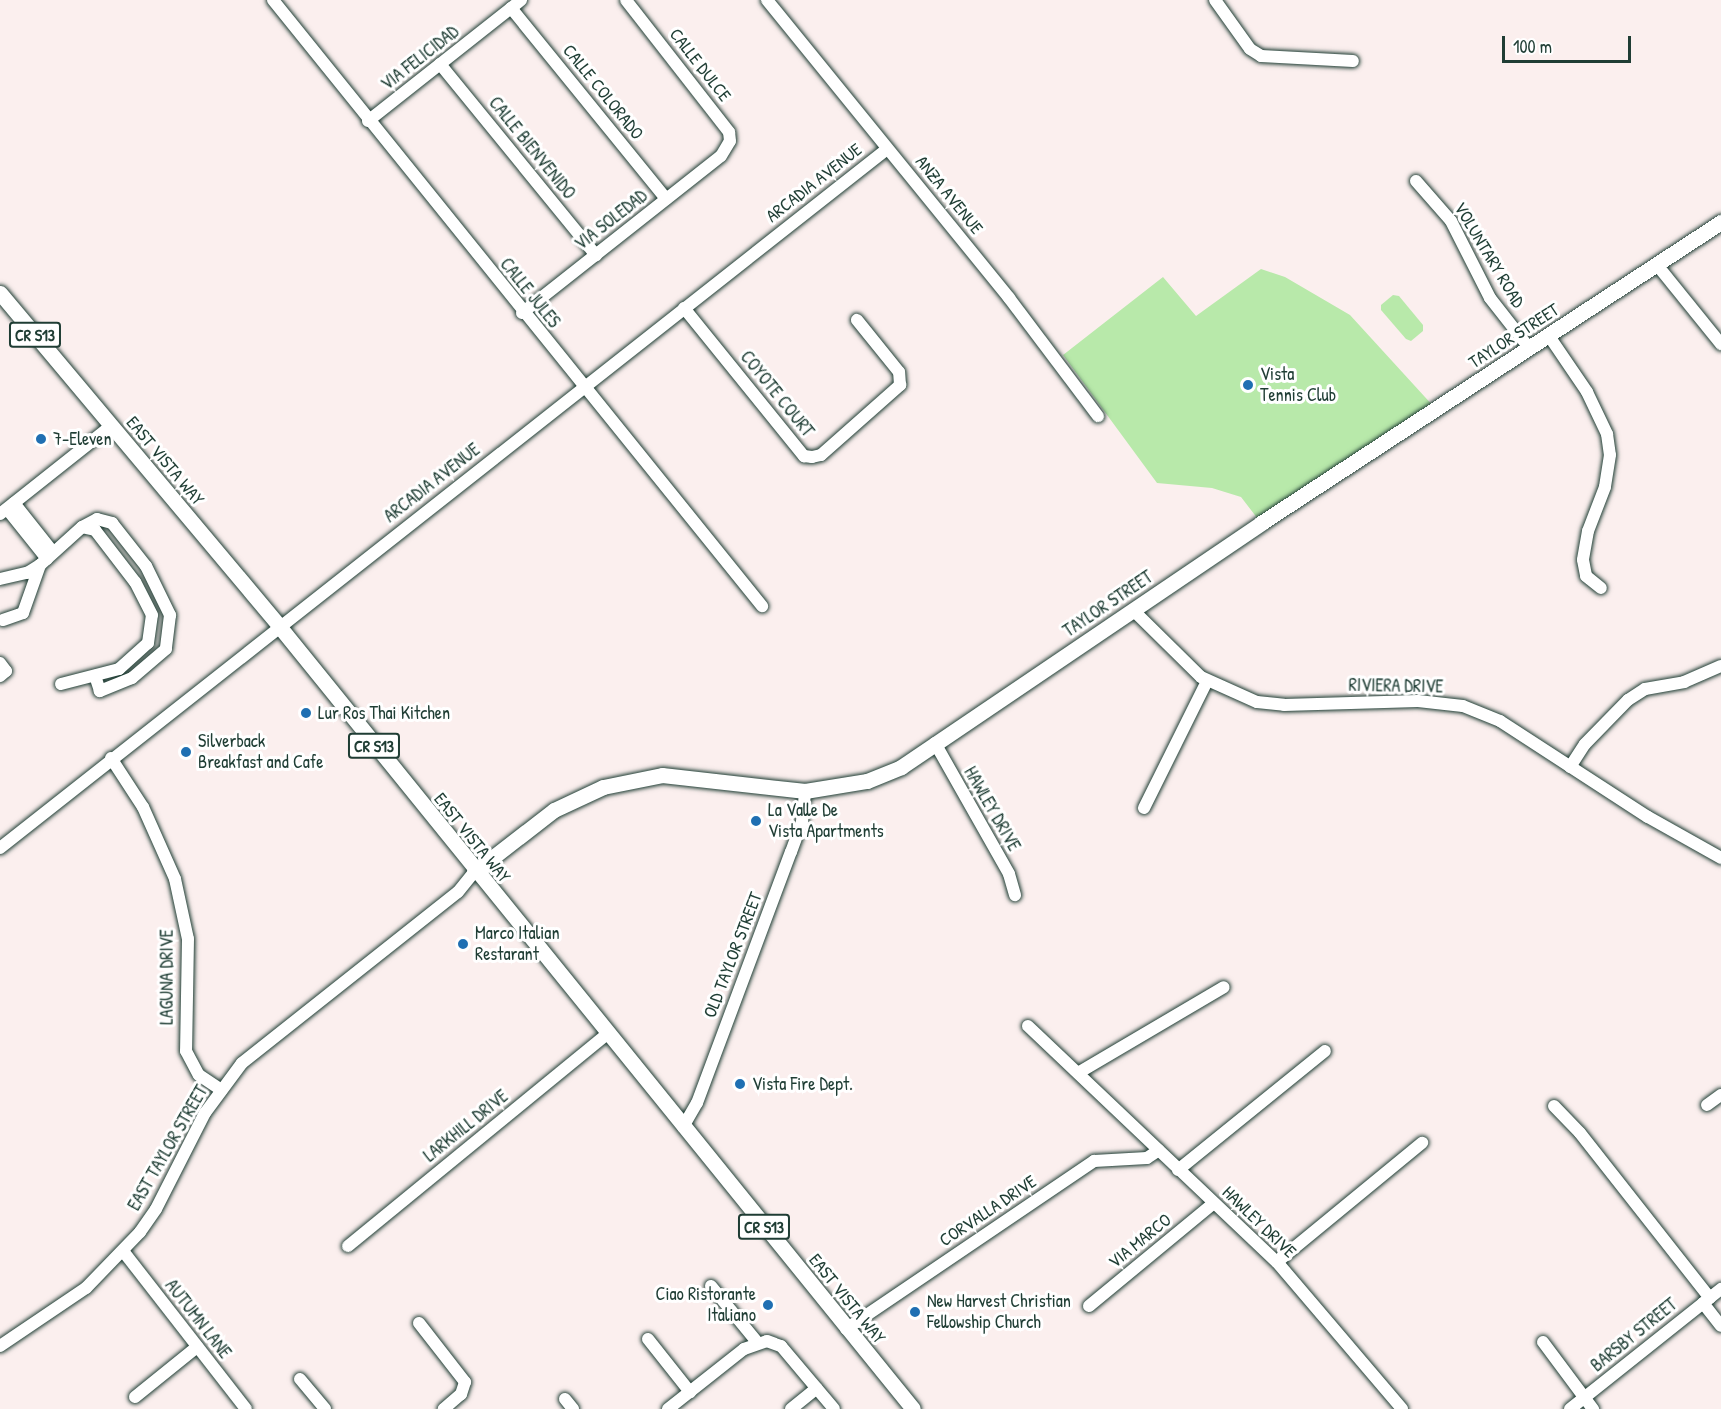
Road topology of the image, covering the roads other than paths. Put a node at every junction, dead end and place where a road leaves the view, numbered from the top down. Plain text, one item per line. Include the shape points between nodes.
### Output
1 (273, 0) edge
2 (626, 0) edge
3 (767, 0) edge
4 (1215, 0) edge
5 (516, 4) edge
6 (1353, 61) dead end
7 (440, 64) junction
8 (368, 121) junction
9 (887, 148) junction
10 (721, 156) joint
11 (1416, 181) dead end
12 (666, 199) junction
13 (1721, 222) edge
14 (596, 255) junction
15 (1657, 265) junction
16 (0, 293) edge
17 (684, 308) junction
18 (522, 313) junction
19 (857, 320) dead end
20 (1549, 336) junction
21 (1721, 344) edge
22 (1530, 349) junction
23 (583, 388) junction
24 (1098, 416) dead end
25 (111, 426) junction
26 (7, 508) edge
27 (82, 527) junction
28 (46, 558) junction
29 (0, 579) edge
30 (1601, 588) dead end
31 (762, 606) dead end
32 (1134, 611) junction
33 (3, 620) dead end
34 (279, 626) junction
35 (1721, 666) edge
36 (95, 676) junction
37 (1207, 681) junction
38 (61, 684) dead end
39 (935, 743) junction
40 (111, 758) junction
41 (1570, 767) junction
42 (805, 791) junction
43 (1144, 808) dead end
44 (0, 848) edge
45 (1721, 858) edge
46 (474, 872) junction
47 (1015, 895) dead end
48 (1224, 987) dead end
49 (1028, 1026) dead end
50 (606, 1035) junction
51 (1325, 1051) dead end
52 (1078, 1072) junction
53 (220, 1090) junction
54 (1721, 1095) edge
55 (1707, 1105) dead end
56 (1554, 1106) dead end
57 (683, 1127) junction
58 (1422, 1143) dead end
59 (1158, 1150) junction
60 (1178, 1170) junction
61 (1214, 1203) junction
62 (348, 1246) dead end
63 (123, 1251) junction
64 (1277, 1262) junction
65 (711, 1286) dead end
66 (1721, 1289) edge
67 (1706, 1300) junction
68 (1089, 1306) dead end
69 (419, 1323) dead end
70 (1721, 1326) edge
71 (846, 1329) junction
72 (648, 1339) dead end
73 (757, 1342) junction
74 (1543, 1342) dead end
75 (0, 1346) edge
76 (197, 1347) junction
77 (300, 1379) dead end
78 (817, 1388) junction
79 (690, 1392) junction
80 (135, 1397) dead end
81 (1584, 1398) junction
82 (565, 1399) dead end
83 (246, 1409) edge
84 (325, 1409) edge
85 (444, 1409) edge
86 (573, 1409) edge
87 (668, 1409) edge
88 (791, 1409) edge
89 (834, 1409) edge
90 (913, 1409) edge
91 (1402, 1409) edge
92 (1570, 1409) edge
93 (1593, 1409) edge

1 - 8 street, CALLE JULES
2 - 10 street, CALLE DULCE via 729,132 730,141
3 - 9 street, ANZA AVENUE
4 - 6 street via 1250,50 1261,56
5 - 7 street, VIA FELICIDAD
5 - 12 street, CALLE COLORADO
7 - 8 street, VIA FELICIDAD
7 - 14 street, CALLE BIENVENIDO
8 - 18 street, CALLE JULES
9 - 17 street, ARCADIA AVENUE
9 - 24 street, ANZA AVENUE via 1009,298
10 - 12 street, VIA SOLEDAD
11 - 22 street, VOLUNTARY ROAD via 1451,221 1490,298
12 - 14 street, VIA SOLEDAD
13 - 15 main road, TAYLOR STREET
14 - 18 street, VIA SOLEDAD
15 - 20 main road, TAYLOR STREET
15 - 21 street
16 - 25 main road, EAST VISTA WAY / CR S13
17 - 19 street, COYOTE COURT via 804,456 813,457 821,455 900,385 899,372
17 - 23 street, ARCADIA AVENUE
18 - 23 street, CALLE JULES
20 - 22 main road, TAYLOR STREET
20 - 30 street via 1587,392 1607,434 1610,455 1605,488 1588,531 1583,560 1586,576
22 - 32 main road, TAYLOR STREET
23 - 31 street, CALLE JULES
23 - 34 street, ARCADIA AVENUE
25 - 26 street
25 - 34 main road, EAST VISTA WAY / CR S13
26 - 28 street
27 - 28 street
27 - 36 street via 100,535 134,579 152,615 145,649 119,669
27 - 36 street via 97,519 112,523 146,567 170,615 164,652 121,684 100,691
28 - 29 street via 27,573
28 - 33 street via 23,613
32 - 37 street, RIVIERA DRIVE
32 - 39 main road, TAYLOR STREET
34 - 40 street, ARCADIA AVENUE
34 - 46 main road, EAST VISTA WAY / CR S13
35 - 41 street via 1684,682 1645,689 1628,700 1584,744
36 - 38 street
37 - 41 street, RIVIERA DRIVE via 1257,702 1284,705 1418,700 1463,706 1500,721
37 - 43 street
39 - 42 main road, TAYLOR STREET via 901,767 867,781
39 - 47 street, HAWLEY DRIVE via 1009,874
40 - 44 street, ARCADIA AVENUE
40 - 53 street, LAGUNA DRIVE via 143,807 175,879 188,939 186,1051 199,1075
41 - 45 street, RIVIERA DRIVE
42 - 46 main road, TAYLOR STREET via 662,775 603,787 554,810
42 - 57 street, OLD TAYLOR STREET via 802,822 697,1103
46 - 50 main road, EAST VISTA WAY / CR S13
46 - 53 street, EAST TAYLOR STREET via 458,892 242,1063
48 - 52 street
49 - 52 street, HAWLEY DRIVE
50 - 57 main road, EAST VISTA WAY / CR S13
50 - 62 street, LARKHILL DRIVE
51 - 60 street
52 - 59 street, HAWLEY DRIVE
53 - 63 street, EAST TAYLOR STREET via 156,1209
54 - 55 street
56 - 67 street via 1580,1133
57 - 71 main road, EAST VISTA WAY / CR S13
58 - 64 street
59 - 60 street, HAWLEY DRIVE
59 - 71 street, CORVALLA DRIVE via 1147,1158 1094,1161
60 - 61 street, HAWLEY DRIVE
61 - 64 street, HAWLEY DRIVE
61 - 68 street, VIA MARCO
63 - 75 street, EAST TAYLOR STREET via 86,1288
63 - 76 street, AUTUMN LANE
64 - 91 street, HAWLEY DRIVE
65 - 73 street
66 - 67 street, BARSBY STREET
67 - 70 street
67 - 81 street, BARSBY STREET
69 - 85 street via 465,1382 461,1394
71 - 90 main road, EAST VISTA WAY / CR S13
72 - 79 street
73 - 78 street via 781,1346
73 - 79 street
74 - 81 street
76 - 80 street
76 - 83 street, AUTUMN LANE
77 - 84 street
78 - 88 street
78 - 89 street
79 - 87 street
81 - 92 street, BARSBY STREET
81 - 93 street
82 - 86 street

